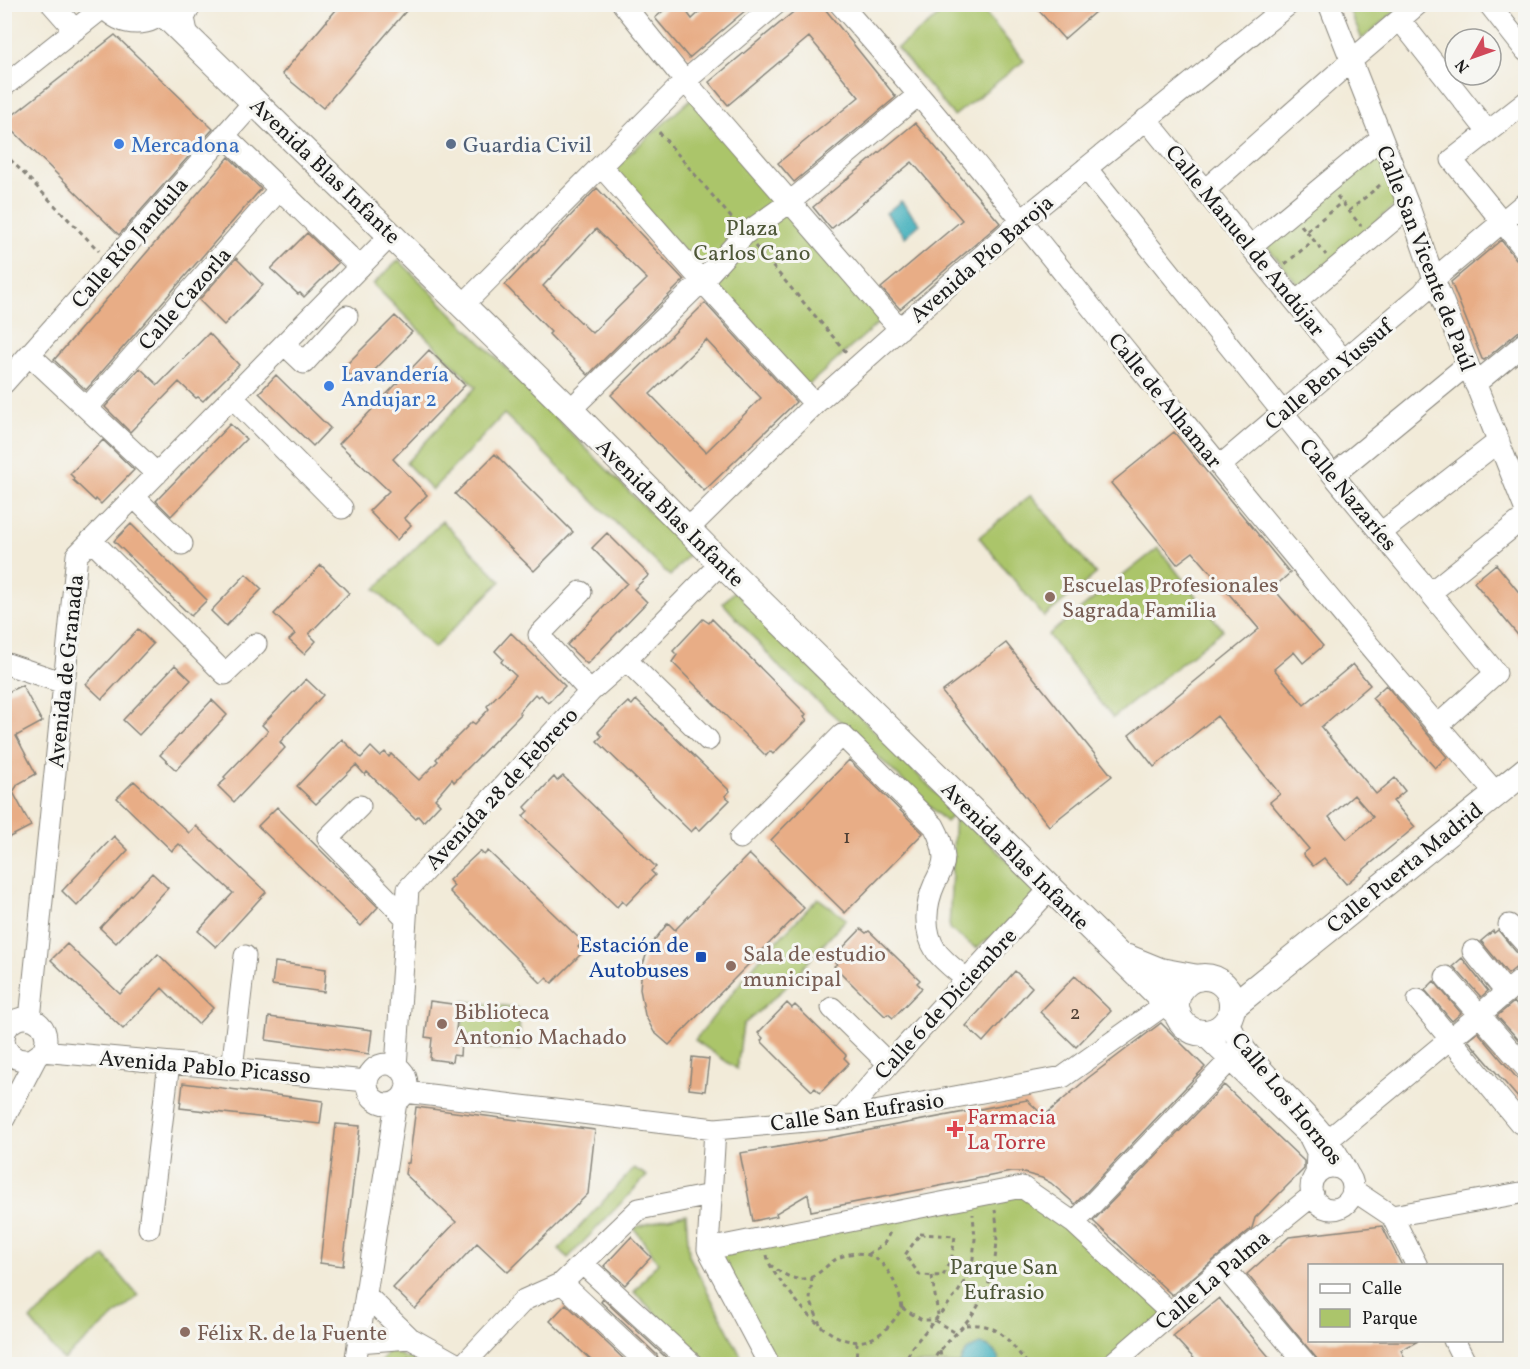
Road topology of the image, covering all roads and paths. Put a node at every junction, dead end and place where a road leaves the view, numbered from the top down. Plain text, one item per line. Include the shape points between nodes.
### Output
1 (52, 4) edge
2 (190, 4) edge
3 (623, 4) edge
4 (776, 4) edge
5 (840, 4) edge
6 (1289, 4) edge
7 (1329, 4) edge
8 (1418, 4) edge
9 (105, 5) edge
10 (1495, 7) edge
11 (166, 8) edge
12 (1400, 20) junction
13 (75, 30) junction
14 (188, 37) junction
15 (1526, 51) edge
16 (1352, 60) junction
17 (685, 81) junction
18 (4, 86) edge
19 (917, 96) junction
20 (255, 101) junction
21 (1526, 102) edge
22 (1146, 119) junction
23 (1488, 132) junction
24 (224, 135) junction
25 (1381, 138) junction
26 (4, 153) edge
27 (601, 166) junction
28 (1086, 168) junction
29 (1396, 173) junction
30 (1326, 183) junction
31 (279, 190) junction
32 (1205, 190) junction
33 (790, 202) junction
34 (1342, 202) junction
35 (1526, 202) edge
36 (1409, 207) junction
37 (1349, 211) junction
38 (1290, 212) junction
39 (1022, 221) junction
40 (1502, 222) junction
41 (1306, 231) junction
42 (392, 234) junction
43 (1371, 238) junction
44 (1314, 240) junction
45 (1251, 246) junction
46 (1526, 251) edge
47 (111, 263) junction
48 (360, 267) junction
49 (1336, 268) junction
50 (1274, 273) junction
51 (1434, 279) junction
52 (702, 281) junction
53 (1297, 301) junction
54 (463, 306) junction
55 (347, 316) dead end
56 (900, 329) junction
57 (1526, 342) edge
58 (284, 344) junction
59 (30, 355) junction
60 (1344, 361) junction
61 (1468, 364) junction
62 (4, 383) edge
63 (1475, 384) junction
64 (232, 397) junction
65 (815, 404) junction
66 (88, 407) junction
67 (570, 410) junction
68 (1282, 412) junction
69 (1499, 441) junction
70 (1220, 466) junction
71 (157, 474) junction
72 (1333, 475) junction
73 (134, 497) junction
74 (342, 508) dead end
75 (1526, 511) edge
76 (1526, 516) edge
77 (688, 529) junction
78 (1382, 532) junction
79 (91, 540) junction
80 (182, 544) dead end
81 (721, 563) junction
82 (581, 592) dead end
83 (1430, 592) junction
84 (256, 644) dead end
85 (626, 660) junction
86 (4, 663) edge
87 (64, 683) junction
88 (590, 692) junction
89 (1437, 726) junction
90 (708, 740) dead end
91 (1526, 770) edge
92 (1496, 793) junction
93 (360, 806) dead end
94 (740, 838) dead end
95 (1050, 890) junction
96 (406, 918) junction
97 (1509, 925) dead end
98 (1526, 944) edge
99 (1473, 951) dead end
100 (1116, 954) junction
101 (245, 956) dead end
102 (1284, 964) junction
103 (1446, 977) dead end
104 (967, 980) junction
105 (1208, 980) junction
106 (1518, 988) edge
107 (1418, 1000) dead end
108 (832, 1008) dead end
109 (1173, 1008) junction
110 (1230, 1014) junction
111 (1478, 1016) junction
112 (30, 1019) junction
113 (1202, 1033) junction
114 (5, 1037) edge
115 (1450, 1039) junction
116 (40, 1053) junction
117 (1231, 1059) junction
118 (169, 1063) junction
119 (889, 1064) junction
120 (396, 1067) junction
121 (1526, 1068) edge
122 (232, 1069) junction
123 (367, 1081) junction
124 (406, 1097) junction
125 (842, 1118) junction
126 (4, 1119) edge
127 (1526, 1120) edge
128 (715, 1129) junction
129 (1328, 1140) junction
130 (1351, 1182) junction
131 (1314, 1185) junction
132 (993, 1193) junction
133 (711, 1195) junction
134 (970, 1197) junction
135 (1525, 1198) edge
136 (892, 1212) junction
137 (1392, 1216) junction
138 (1074, 1223) junction
139 (149, 1228) dead end
140 (763, 1238) junction
141 (708, 1249) junction
142 (868, 1254) junction
143 (583, 1264) junction
144 (769, 1264) junction
145 (1416, 1264) edge
146 (1224, 1267) junction
147 (932, 1275) junction
148 (812, 1277) junction
149 (562, 1283) junction
150 (366, 1294) junction
151 (902, 1308) junction
152 (1171, 1313) junction
153 (938, 1316) junction
154 (934, 1320) junction
155 (964, 1325) junction
156 (821, 1326) junction
157 (957, 1333) junction
158 (410, 1338) junction
159 (358, 1342) junction
160 (857, 1342) junction
161 (1454, 1342) edge
162 (939, 1351) junction
163 (1026, 1364) edge
164 (355, 1365) edge
165 (456, 1365) edge
166 (464, 1365) edge
167 (648, 1365) edge
168 (692, 1365) edge
169 (770, 1365) edge
170 (856, 1365) edge
171 (904, 1365) edge
172 (931, 1365) edge
173 (942, 1365) edge
174 (1112, 1365) edge
175 (1306, 1365) edge
176 (1466, 1365) edge

1 - 13 street
2 - 14 street via 184,18
3 - 17 street
4 - 17 street
5 - 19 street, Calle de Alhamar
6 - 22 street, Avenida Pío Baroja
7 - 16 street, Calle San Vicente de Paúl
8 - 12 street
9 - 11 main road via 114,15 139,22
9 - 13 street
10 - 15 street
11 - 14 main road, Avenida Blas Infante
12 - 16 street
12 - 23 street
13 - 18 street
14 - 20 main road, Avenida Blas Infante
16 - 25 street, Calle San Vicente de Paúl
16 - 32 street
17 - 27 street
17 - 33 street
19 - 33 street
19 - 39 street, Calle de Alhamar
20 - 24 street, Calle Río Jandula
20 - 42 main road, Avenida Blas Infante
21 - 23 street
22 - 28 street, Avenida Pío Baroja
22 - 32 street, Calle Manuel de Andújar
23 - 40 street via 1452,160
24 - 31 street
24 - 47 street, Calle Río Jandula
25 - 29 street, Calle San Vicente de Paúl
25 - 30 street
26 - 47 path
27 - 52 street
27 - 54 street
28 - 39 street, Avenida Pío Baroja
28 - 68 street, Calle Nazaríes
29 - 36 street, Calle San Vicente de Paúl
29 - 37 path
30 - 34 path
30 - 38 street
31 - 48 street
31 - 66 street, Calle Cazorla
32 - 45 street, Calle Manuel de Andújar
33 - 52 street via 745,234
33 - 56 street
34 - 37 path
34 - 41 path
35 - 40 street, Calle Ben Yussuf
36 - 43 street
36 - 51 street, Calle San Vicente de Paúl
37 - 43 path
38 - 41 path
38 - 45 street
39 - 56 street, Avenida Pío Baroja
39 - 70 street, Calle de Alhamar
40 - 46 street
40 - 51 street, Calle Ben Yussuf
41 - 44 path
42 - 48 street, Avenida de Granada
42 - 54 main road, Avenida Blas Infante
43 - 49 street
44 - 49 path
44 - 50 path
45 - 50 street, Calle Manuel de Andújar
47 - 59 street, Calle Río Jandula
48 - 58 street, Avenida de Granada
49 - 53 street
50 - 53 street, Calle Manuel de Andújar
51 - 60 street, Calle Ben Yussuf
51 - 61 street, Calle San Vicente de Paúl
52 - 65 street
52 - 67 street
53 - 60 street, Calle Manuel de Andújar
54 - 67 main road, Avenida Blas Infante
55 - 58 street via 304,363
56 - 65 street, Avenida Pío Baroja
57 - 63 street
58 - 64 street, Avenida de Granada
59 - 62 street, Calle Río Jandula
59 - 66 street
60 - 68 street, Calle Ben Yussuf
61 - 63 street, Calle San Vicente de Paúl
61 - 72 street
63 - 69 street, Calle San Vicente de Paúl
64 - 71 street, Avenida de Granada
64 - 74 street
65 - 77 street, Avenida Pío Baroja
66 - 71 street
67 - 77 main road, Avenida Blas Infante
68 - 70 street, Calle Ben Yussuf
68 - 72 street, Calle Nazaríes
69 - 75 street, Calle San Vicente de Paúl
69 - 78 street
70 - 89 street, Calle de Alhamar
71 - 73 street, Avenida de Granada
72 - 78 street, Calle Nazaríes
73 - 79 street, Avenida de Granada
73 - 80 street
76 - 83 street
77 - 81 main road, Avenida Blas Infante
78 - 83 street, Calle Nazaríes
79 - 84 street via 225,674
79 - 87 street, Avenida de Granada via 77,555
81 - 85 street, Avenida 28 de Febrero
81 - 95 main road, Avenida Blas Infante
82 - 88 street via 539,635
83 - 89 street, Calle Nazaríes via 1496,673
85 - 88 street, Avenida 28 de Febrero
85 - 90 street
86 - 87 street
87 - 112 street, Avenida de Granada
88 - 96 street, Avenida 28 de Febrero via 408,889
89 - 92 street, Calle de Alhamar
91 - 92 main road, Calle Puerta Madrid
92 - 102 main road, Calle Puerta Madrid
93 - 96 street via 328,838
94 - 104 street via 842,735 934,825 940,836 944,857 929,898 929,937 937,951
95 - 100 main road, Avenida Blas Infante
95 - 104 street, Calle 6 de Diciembre
96 - 120 street, Avenida 28 de Febrero
97 - 98 street
99 - 106 street
100 - 105 main road, Calle Puerta Madrid via 1160,971
100 - 109 main road, Avenida Blas Infante
101 - 122 street
102 - 105 main road, Calle Puerta Madrid via 1256,976
102 - 110 main road, Calle Puerta Madrid
103 - 111 street
104 - 119 street, Calle 6 de Diciembre
105 - 109 main road via 1189,982
105 - 110 main road via 1228,992
106 - 111 street
107 - 115 street
108 - 119 street
109 - 113 main road via 1187,1027
109 - 125 street, Calle San Eufrasio via 1064,1077
110 - 113 main road via 1217,1030
110 - 129 street, Calle Los Hornos via 1244,1049
111 - 115 street
111 - 121 street
112 - 114 street via 10,1024
112 - 116 street via 45,1031
113 - 117 street, Calle Los Hornos
114 - 116 street via 12,1055 24,1060
115 - 127 street via 1520,1123
115 - 129 street
116 - 118 street, Avenida Pablo Picasso
116 - 126 street
117 - 131 street, Calle Los Hornos via 1309,1136 1317,1152
117 - 138 street
118 - 122 street, Avenida Pablo Picasso
118 - 139 street
119 - 125 street, Calle 6 de Diciembre
120 - 123 street via 378,1066
120 - 124 street via 405,1075
122 - 123 street, Avenida Pablo Picasso
123 - 124 street via 369,1094 378,1102 390,1104
124 - 128 street
124 - 150 street
125 - 128 street, Calle San Eufrasio
128 - 133 street
129 - 130 street, Calle Los Hornos
130 - 131 street via 1332,1167 1326,1168
130 - 131 street via 1347,1202 1335,1208 1322,1206
130 - 137 street, Calle Los Hornos
131 - 146 street, Calle La Palma
132 - 134 street
132 - 138 street via 1023,1187
132 - 155 path via 996,1237 991,1282
133 - 141 street
133 - 143 street via 639,1209
134 - 136 street
134 - 153 path via 975,1239 972,1268
135 - 137 street
136 - 140 street
136 - 142 path via 885,1244
137 - 145 street, Calle Los Hornos
138 - 152 street
140 - 141 street
140 - 144 path
141 - 169 street
142 - 148 path via 838,1258
142 - 151 path via 897,1283
143 - 149 street
143 - 168 street
144 - 148 path via 798,1279
144 - 156 path via 804,1311
146 - 152 street, Calle La Palma
146 - 175 street
147 - 147 path via 943,1276 955,1236 920,1234 905,1256 920,1275
147 - 153 path
148 - 156 path via 810,1300
149 - 166 street via 524,1300
149 - 167 street
150 - 158 street
150 - 159 street
151 - 154 path via 922,1320
151 - 160 path via 886,1330
152 - 174 street, Calle La Palma
153 - 154 path
154 - 157 path
154 - 171 path via 912,1347
155 - 157 path
155 - 163 path via 997,1329
156 - 160 path via 837,1337
157 - 162 path
158 - 159 street
158 - 165 street
159 - 164 street
160 - 170 path
161 - 176 street
162 - 172 path
162 - 173 path

